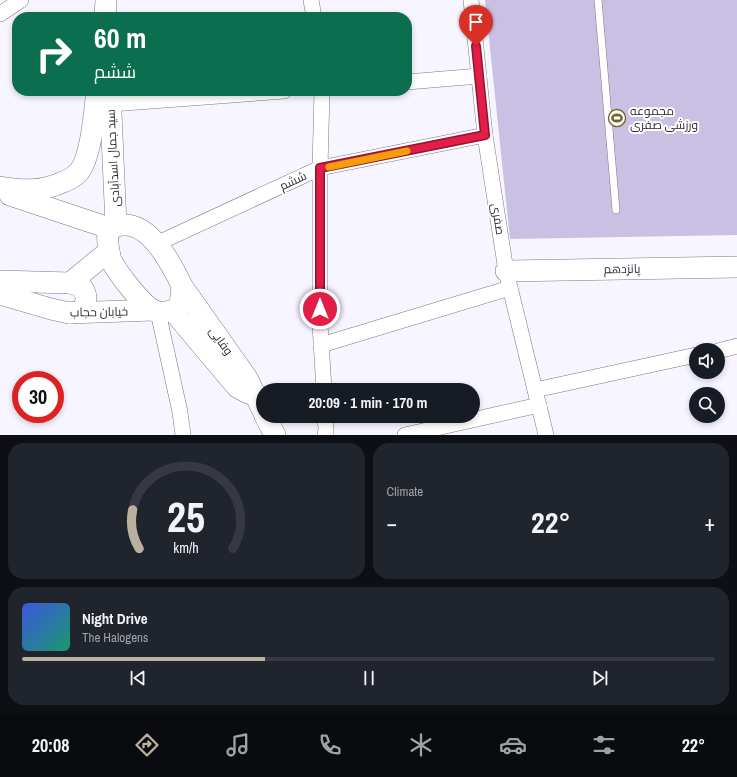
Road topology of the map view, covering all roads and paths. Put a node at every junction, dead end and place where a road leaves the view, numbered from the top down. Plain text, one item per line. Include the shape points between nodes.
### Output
1 (21, 0) edge
2 (106, 0) edge
3 (312, 0) edge
4 (471, 0) edge
5 (598, 0) edge
6 (105, 12) edge
7 (313, 12) edge
8 (0, 14) edge
9 (479, 76) junction
10 (412, 82) edge
11 (106, 96) edge
12 (106, 96) edge
13 (322, 96) edge
14 (485, 135) junction
15 (320, 168) junction
16 (0, 187) edge
17 (0, 192) edge
18 (616, 210) dead end
19 (114, 227) junction
20 (156, 244) junction
21 (109, 251) junction
22 (737, 267) edge
23 (508, 280) junction
24 (0, 281) edge
25 (70, 283) junction
26 (182, 286) junction
27 (0, 294) edge
28 (162, 311) junction
29 (69, 313) junction
30 (321, 345) junction
31 (737, 346) edge
32 (725, 349) edge
33 (689, 357) edge
34 (324, 383) edge
35 (537, 397) junction
36 (256, 398) edge
37 (256, 409) edge
38 (326, 423) edge
39 (183, 435) edge
40 (325, 435) edge
41 (406, 435) edge
42 (546, 435) edge

1 - 8 street
2 - 6 street
3 - 7 street
4 - 9 street, صفری
5 - 18 lane
9 - 10 street
9 - 14 street, صفری
11 - 16 street via 84,163 69,180 51,188 31,190
12 - 19 street, سید جمال اسدآبادی
13 - 15 street
14 - 15 street, ششم
14 - 23 street, صفری
15 - 20 street, ششم
15 - 30 street
17 - 19 street, وفایی
19 - 20 street, وفایی via 131,225 146,232
19 - 21 street, سید جمال اسدآبادی via 108,232
20 - 26 street, وفایی
21 - 25 street
21 - 28 street, وفایی via 122,277 144,304
22 - 23 street, پانزدهم
23 - 30 street
23 - 35 street, صفری
24 - 25 street
25 - 29 street via 81,286 86,292 87,300 84,309
26 - 28 street via 180,304
26 - 36 street, وفایی via 247,378
27 - 29 street, خیابان حجاب
28 - 29 street, خیابان حجاب
28 - 37 street, وفایی
28 - 39 street
30 - 34 street
31 - 32 street
33 - 35 street
35 - 41 street
35 - 42 street, صفری
38 - 40 street

